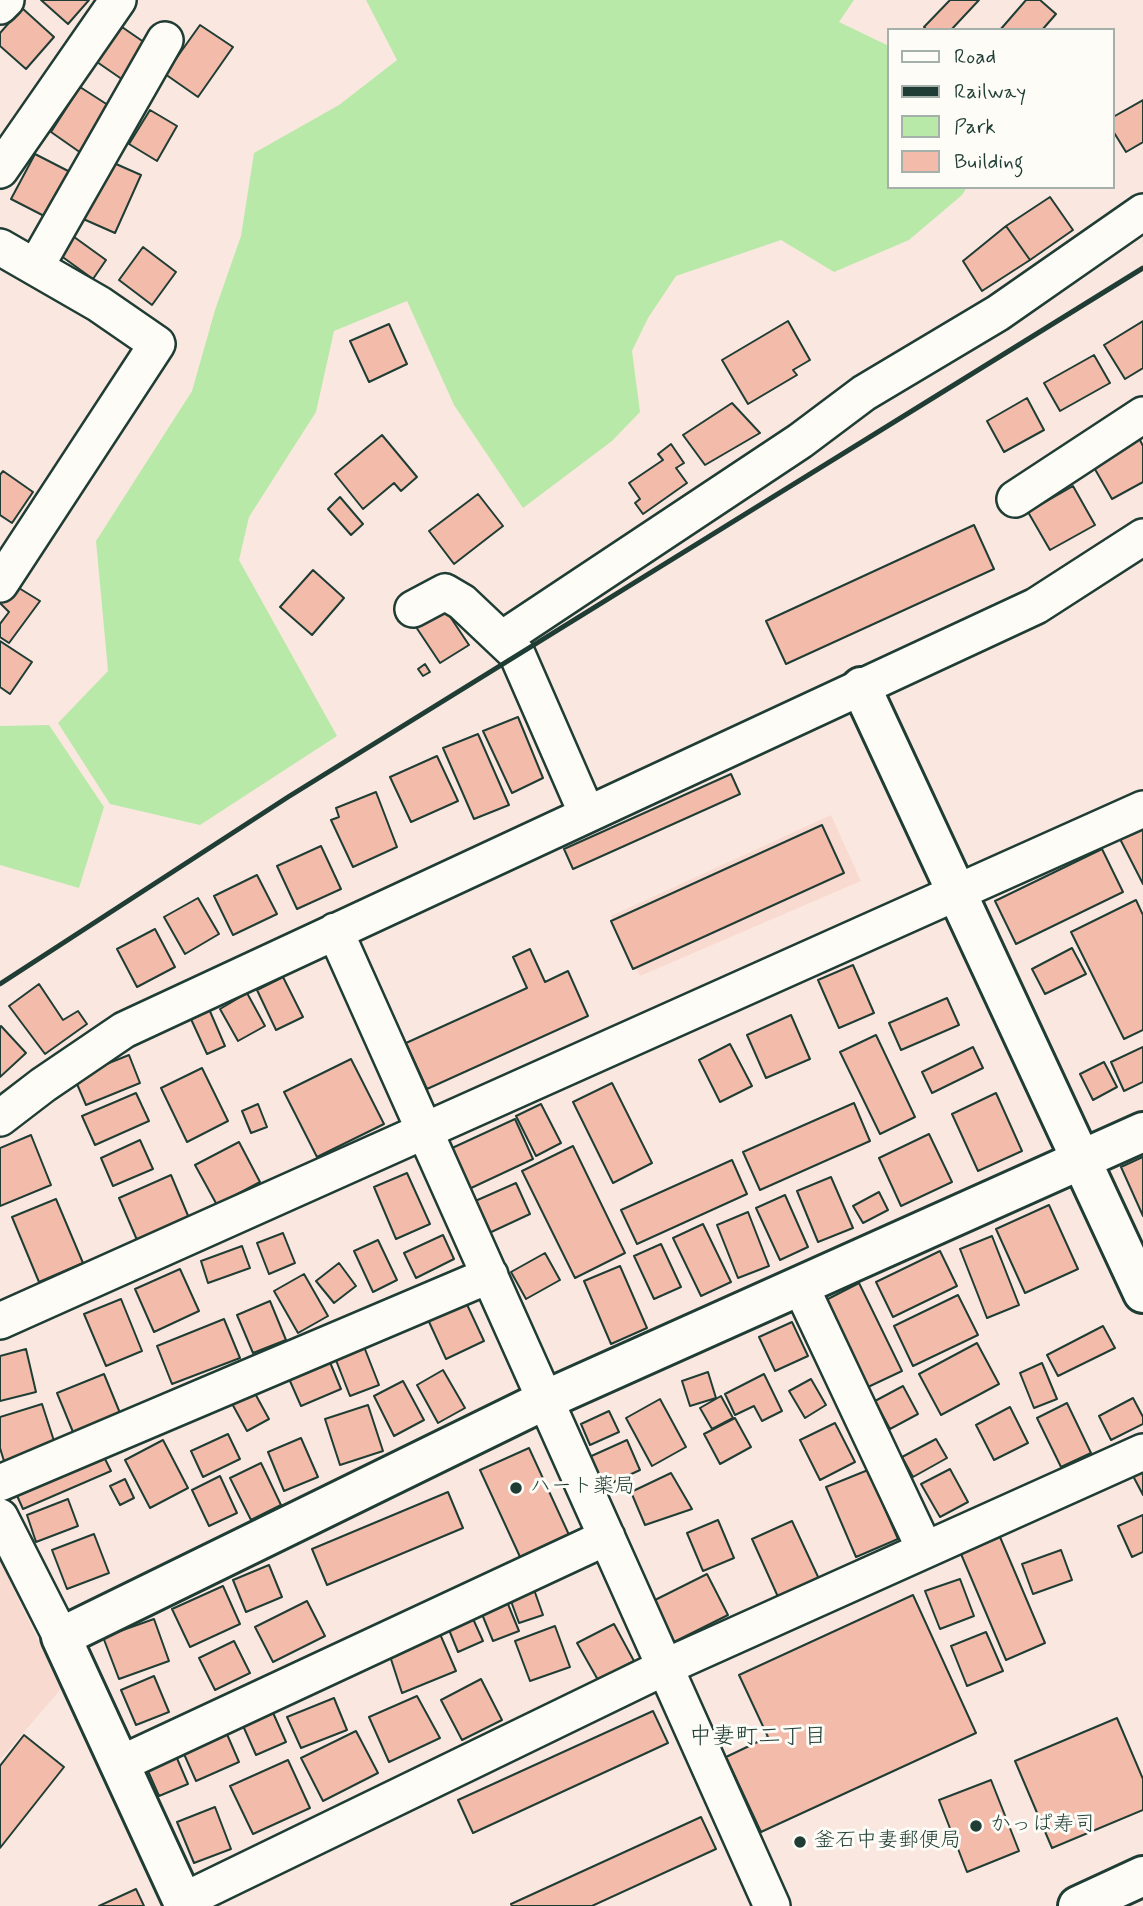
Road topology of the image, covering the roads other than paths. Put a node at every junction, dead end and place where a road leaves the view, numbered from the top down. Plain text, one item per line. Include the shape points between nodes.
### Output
1 (6, 0) edge
2 (118, 0) edge
3 (0, 6) edge
4 (166, 40) dead end
5 (0, 170) edge
6 (1143, 212) edge
7 (0, 247) edge
8 (36, 266) junction
9 (1143, 415) edge
10 (1015, 499) dead end
11 (1143, 537) edge
12 (0, 584) edge
13 (414, 609) dead end
14 (502, 639) junction
15 (861, 687) junction
16 (1143, 809) edge
17 (587, 814) junction
18 (956, 893) junction
19 (335, 931) junction
20 (0, 1118) edge
21 (425, 1131) junction
22 (1143, 1132) edge
23 (1081, 1159) junction
24 (489, 1275) junction
25 (800, 1285) junction
26 (1143, 1293) edge
27 (0, 1321) edge
28 (545, 1400) junction
29 (1143, 1452) edge
30 (0, 1483) edge
31 (0, 1517) edge
32 (607, 1537) junction
33 (925, 1550) junction
34 (61, 1637) junction
35 (665, 1667) junction
36 (120, 1764) junction
37 (1143, 1876) edge
38 (184, 1903) edge
39 (772, 1906) edge
40 (1078, 1906) edge

1 - 3 street
2 - 5 street
4 - 8 street
6 - 14 street via 998,313 864,393 789,449
7 - 8 street
8 - 12 street via 157,344
9 - 10 street
11 - 15 street via 1035,606
13 - 14 street via 445,592
14 - 17 street via 517,654
15 - 17 street
15 - 18 main road
16 - 18 street
17 - 19 street
18 - 21 street
18 - 23 main road
19 - 20 street via 124,1030
19 - 21 street
21 - 24 street
21 - 27 street
22 - 23 main road
23 - 25 main road
23 - 26 main road
24 - 28 street
24 - 30 street
25 - 28 main road
25 - 33 street
28 - 32 street
28 - 34 main road
29 - 33 street
31 - 34 street
32 - 35 street
32 - 36 street
33 - 35 street
34 - 36 main road
35 - 38 street
35 - 39 street
36 - 38 main road
37 - 40 main road

